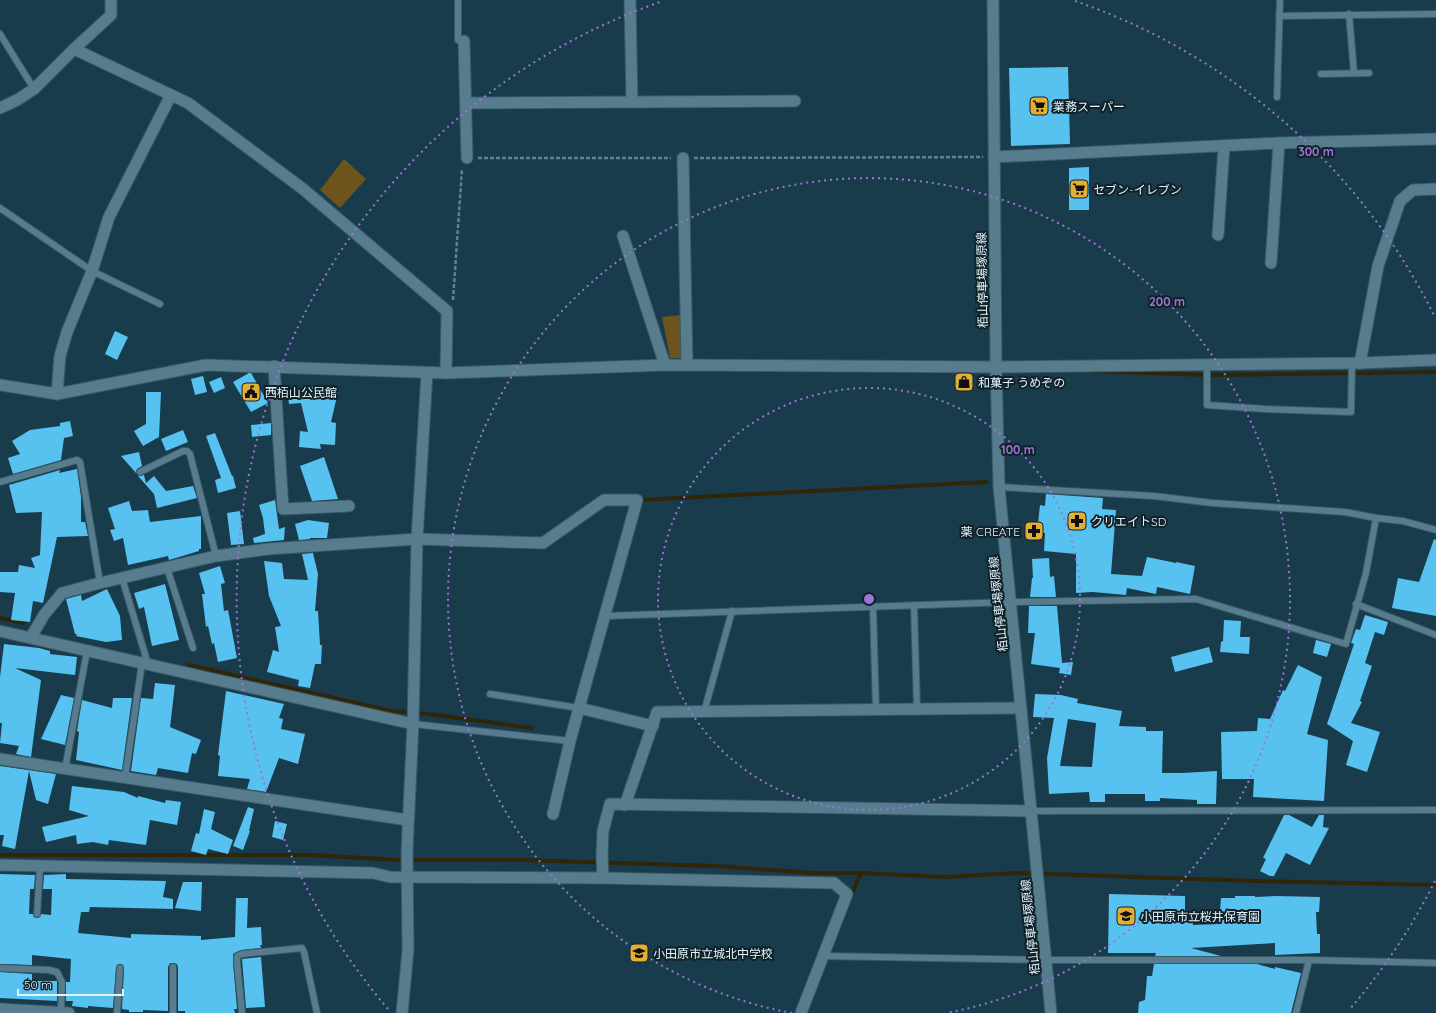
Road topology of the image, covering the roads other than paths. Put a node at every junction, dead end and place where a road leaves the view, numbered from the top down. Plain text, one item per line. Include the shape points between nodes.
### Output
1 (111, 0) edge
2 (458, 0) edge
3 (630, 0) edge
4 (993, 0) edge
5 (1280, 0) edge
6 (1349, 14) junction
7 (1436, 14) edge
8 (1279, 16) junction
9 (0, 34) edge
10 (464, 41) joint
11 (74, 49) junction
12 (1354, 73) junction
13 (1369, 73) dead end
14 (1321, 74) dead end
15 (34, 89) junction
16 (171, 95) junction
17 (1277, 97) dead end
18 (795, 101) dead end
19 (632, 102) junction
20 (467, 103) junction
21 (0, 108) edge
22 (1436, 139) edge
23 (1279, 143) junction
24 (1224, 146) junction
25 (994, 157) junction
26 (468, 158) road end
27 (683, 158) road end
28 (1436, 188) edge
29 (0, 208) edge
30 (1218, 235) dead end
31 (623, 236) dead end
32 (1271, 263) dead end
33 (92, 271) junction
34 (160, 304) dead end
35 (1436, 360) edge
36 (1356, 363) junction
37 (665, 365) junction
38 (686, 365) junction
39 (1207, 365) junction
40 (274, 366) junction
41 (996, 367) junction
42 (427, 373) junction
43 (446, 373) junction
44 (0, 385) edge
45 (57, 394) junction
46 (140, 472) dead end
47 (0, 482) edge
48 (999, 487) junction
49 (348, 506) dead end
50 (1376, 518) junction
51 (1436, 530) edge
52 (417, 539) junction
53 (216, 556) junction
54 (167, 568) junction
55 (122, 578) junction
56 (100, 582) junction
57 (1011, 602) junction
58 (1356, 604) junction
59 (914, 605) junction
60 (873, 607) junction
61 (732, 611) junction
62 (606, 616) junction
63 (0, 631) edge
64 (1436, 635) edge
65 (31, 637) junction
66 (192, 648) dead end
67 (87, 651) junction
68 (145, 664) junction
69 (490, 694) dead end
70 (579, 708) junction
71 (1021, 708) junction
72 (917, 709) junction
73 (876, 710) junction
74 (704, 712) junction
75 (413, 724) junction
76 (653, 726) junction
77 (570, 741) junction
78 (0, 759) edge
79 (65, 769) junction
80 (125, 778) junction
81 (625, 805) junction
82 (1436, 810) edge
83 (1032, 811) junction
84 (553, 814) dead end
85 (408, 820) junction
86 (0, 865) edge
87 (40, 866) junction
88 (408, 876) junction
89 (603, 878) junction
90 (37, 914) dead end
91 (823, 956) junction
92 (1046, 960) junction
93 (1309, 960) junction
94 (1436, 962) edge
95 (174, 966) dead end
96 (0, 968) edge
97 (120, 968) dead end
98 (0, 1009) edge
99 (65, 1013) edge
100 (116, 1013) edge
101 (173, 1013) edge
102 (242, 1013) edge
103 (317, 1013) edge
104 (402, 1013) edge
105 (801, 1013) edge
106 (1051, 1013) edge
107 (1296, 1013) edge

1 - 11 street via 110,15
2 - 10 lane via 458,40
3 - 19 street
4 - 25 street, 栢山停車場塚原線
5 - 8 lane
6 - 7 lane
6 - 8 lane
6 - 12 lane
8 - 17 lane
9 - 15 lane
10 - 20 street
11 - 15 street
11 - 16 street
12 - 13 lane
12 - 14 lane
15 - 21 street
16 - 33 street via 109,217
16 - 43 street via 188,103 303,189 447,311
18 - 19 street
19 - 20 street
20 - 26 street
22 - 23 street
23 - 24 street
23 - 32 street
24 - 25 street
24 - 30 street
25 - 41 street, 栢山停車場塚原線
27 - 38 street
28 - 36 street via 1413,190 1400,201 1378,266
29 - 33 lane
31 - 37 street
33 - 34 lane
33 - 45 street via 60,356
35 - 36 street
36 - 39 street
36 - 39 lane via 1351,412 1206,405
37 - 38 street
37 - 43 street
38 - 41 street
39 - 41 street
40 - 42 street
40 - 45 street via 206,365
40 - 49 street via 283,509
41 - 48 street, 栢山停車場塚原線
42 - 43 street
42 - 52 street
44 - 45 street
46 - 53 lane via 183,451 190,454
47 - 56 lane via 77,460 80,462
48 - 50 lane via 1154,496 1212,503 1345,512
48 - 57 street, 栢山停車場塚原線
50 - 51 lane via 1403,521
50 - 58 lane via 1366,574
52 - 53 street via 268,549
52 - 62 street via 543,543 604,500 637,500
52 - 75 street
53 - 54 street
54 - 55 street
54 - 66 lane
55 - 56 street
55 - 68 lane
56 - 65 street via 62,593 44,615
57 - 58 lane via 1196,598 1346,644
57 - 59 lane
57 - 71 street, 栢山停車場塚原線
58 - 64 lane
59 - 60 lane
59 - 72 lane
60 - 61 lane
60 - 73 lane
61 - 62 lane
61 - 74 lane
62 - 70 street
63 - 65 street
65 - 67 street
67 - 68 street
67 - 79 lane
68 - 75 street
68 - 80 lane
69 - 70 lane
70 - 76 street
70 - 77 street
71 - 72 street
71 - 83 street, 栢山停車場塚原線
72 - 73 street
73 - 74 street
74 - 76 street via 657,712
75 - 77 lane
75 - 85 street
76 - 81 street
77 - 84 street
78 - 79 street
79 - 80 street
80 - 85 street
81 - 83 street
81 - 89 street via 610,804 602,831
82 - 83 lane
83 - 92 street, 栢山停車場塚原線
85 - 88 street
86 - 87 street
87 - 88 street via 373,873 390,877
87 - 90 lane
88 - 89 street
88 - 104 street via 408,950
89 - 91 street via 834,883 847,894
91 - 92 lane
91 - 105 street
92 - 93 lane
92 - 106 street, 栢山停車場塚原線
93 - 94 lane
93 - 107 lane
95 - 101 lane
96 - 99 lane via 57,972 62,982
97 - 100 lane
98 - 99 street
102 - 103 lane via 237,956 297,948 302,948 304,952

